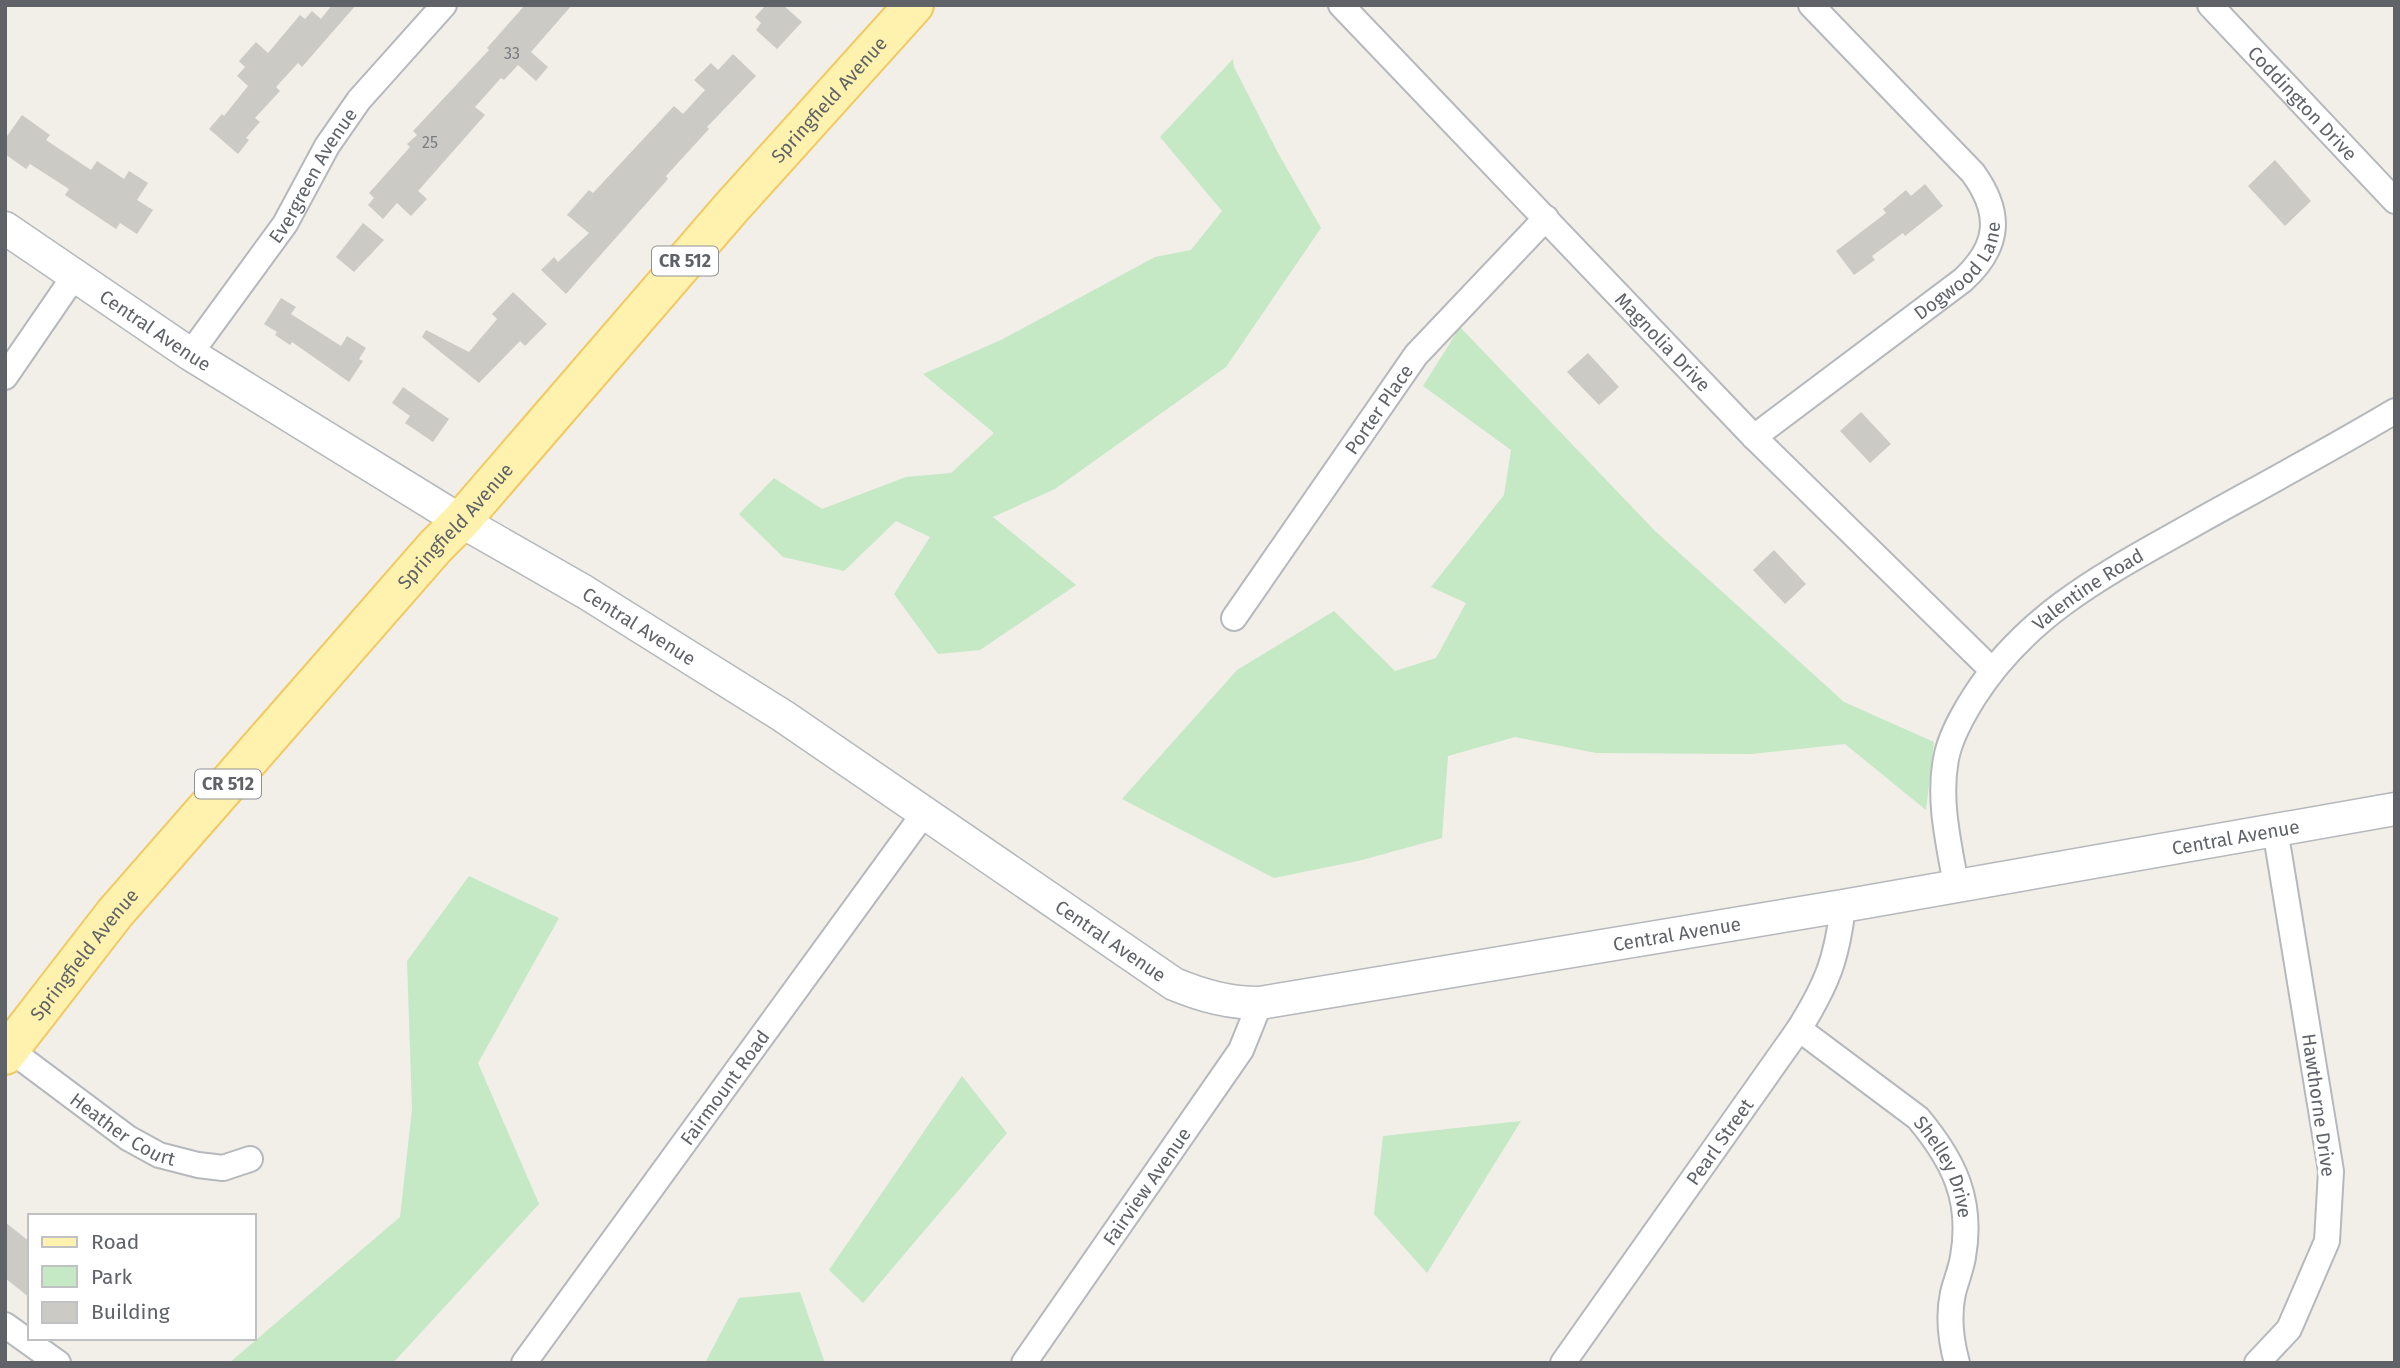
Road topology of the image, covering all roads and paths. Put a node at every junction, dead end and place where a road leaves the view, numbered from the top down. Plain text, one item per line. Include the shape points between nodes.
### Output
1 (444, 5) edge
2 (914, 5) edge
3 (1341, 5) edge
4 (1812, 5) edge
5 (2210, 5) edge
6 (2392, 193) edge
7 (1546, 218) junction
8 (5, 228) edge
9 (75, 275) junction
10 (190, 354) junction
11 (5, 377) edge
12 (2395, 411) edge
13 (1754, 436) junction
14 (461, 521) junction
15 (1234, 618) dead end
16 (1992, 670) junction
17 (2395, 809) edge
18 (925, 812) junction
19 (2275, 829) junction
20 (1956, 885) junction
21 (1843, 906) junction
22 (1260, 1003) junction
23 (1799, 1029) junction
24 (7, 1052) edge
25 (250, 1159) dead end
26 (5, 1325) edge
27 (58, 1363) edge
28 (524, 1363) edge
29 (1024, 1363) edge
30 (1563, 1363) edge
31 (1957, 1363) edge
32 (2258, 1363) edge

1 - 10 street, Evergreen Avenue via 359,100 327,146 285,224
2 - 14 main road, Springfield Avenue / CR 512 via 731,208
3 - 7 street, Magnolia Drive
4 - 13 street, Dogwood Lane via 1973,173 1989,197 1994,225 1979,265 1963,280
5 - 6 street, Coddington Drive
7 - 13 street, Magnolia Drive
7 - 15 street, Porter Place via 1416,355
8 - 9 street, Central Avenue
9 - 10 street, Central Avenue
9 - 11 street
10 - 14 street, Central Avenue
12 - 16 street, Valentine Road via 2072,595 2021,638
13 - 16 street, Magnolia Drive
14 - 18 street, Central Avenue via 585,592 783,716
14 - 24 main road, Springfield Avenue / CR 512 via 115,913
16 - 20 street, Valentine Road via 1964,714 1946,758 1945,818
17 - 19 street, Central Avenue
18 - 22 street, Central Avenue via 1174,984 1219,1000
18 - 28 street, Fairmount Road
19 - 20 street, Central Avenue
19 - 32 street, Hawthorne Drive via 2332,1171 2327,1241 2289,1329
20 - 21 street, Central Avenue
21 - 22 street, Central Avenue
21 - 23 street, Pearl Street via 1831,971
22 - 29 street, Fairview Avenue via 1241,1050
23 - 30 street, Pearl Street
23 - 31 street, Shelley Drive via 1918,1118 1956,1173 1966,1238 1951,1315
24 - 25 street, Heather Court via 159,1155 223,1168
26 - 27 street

